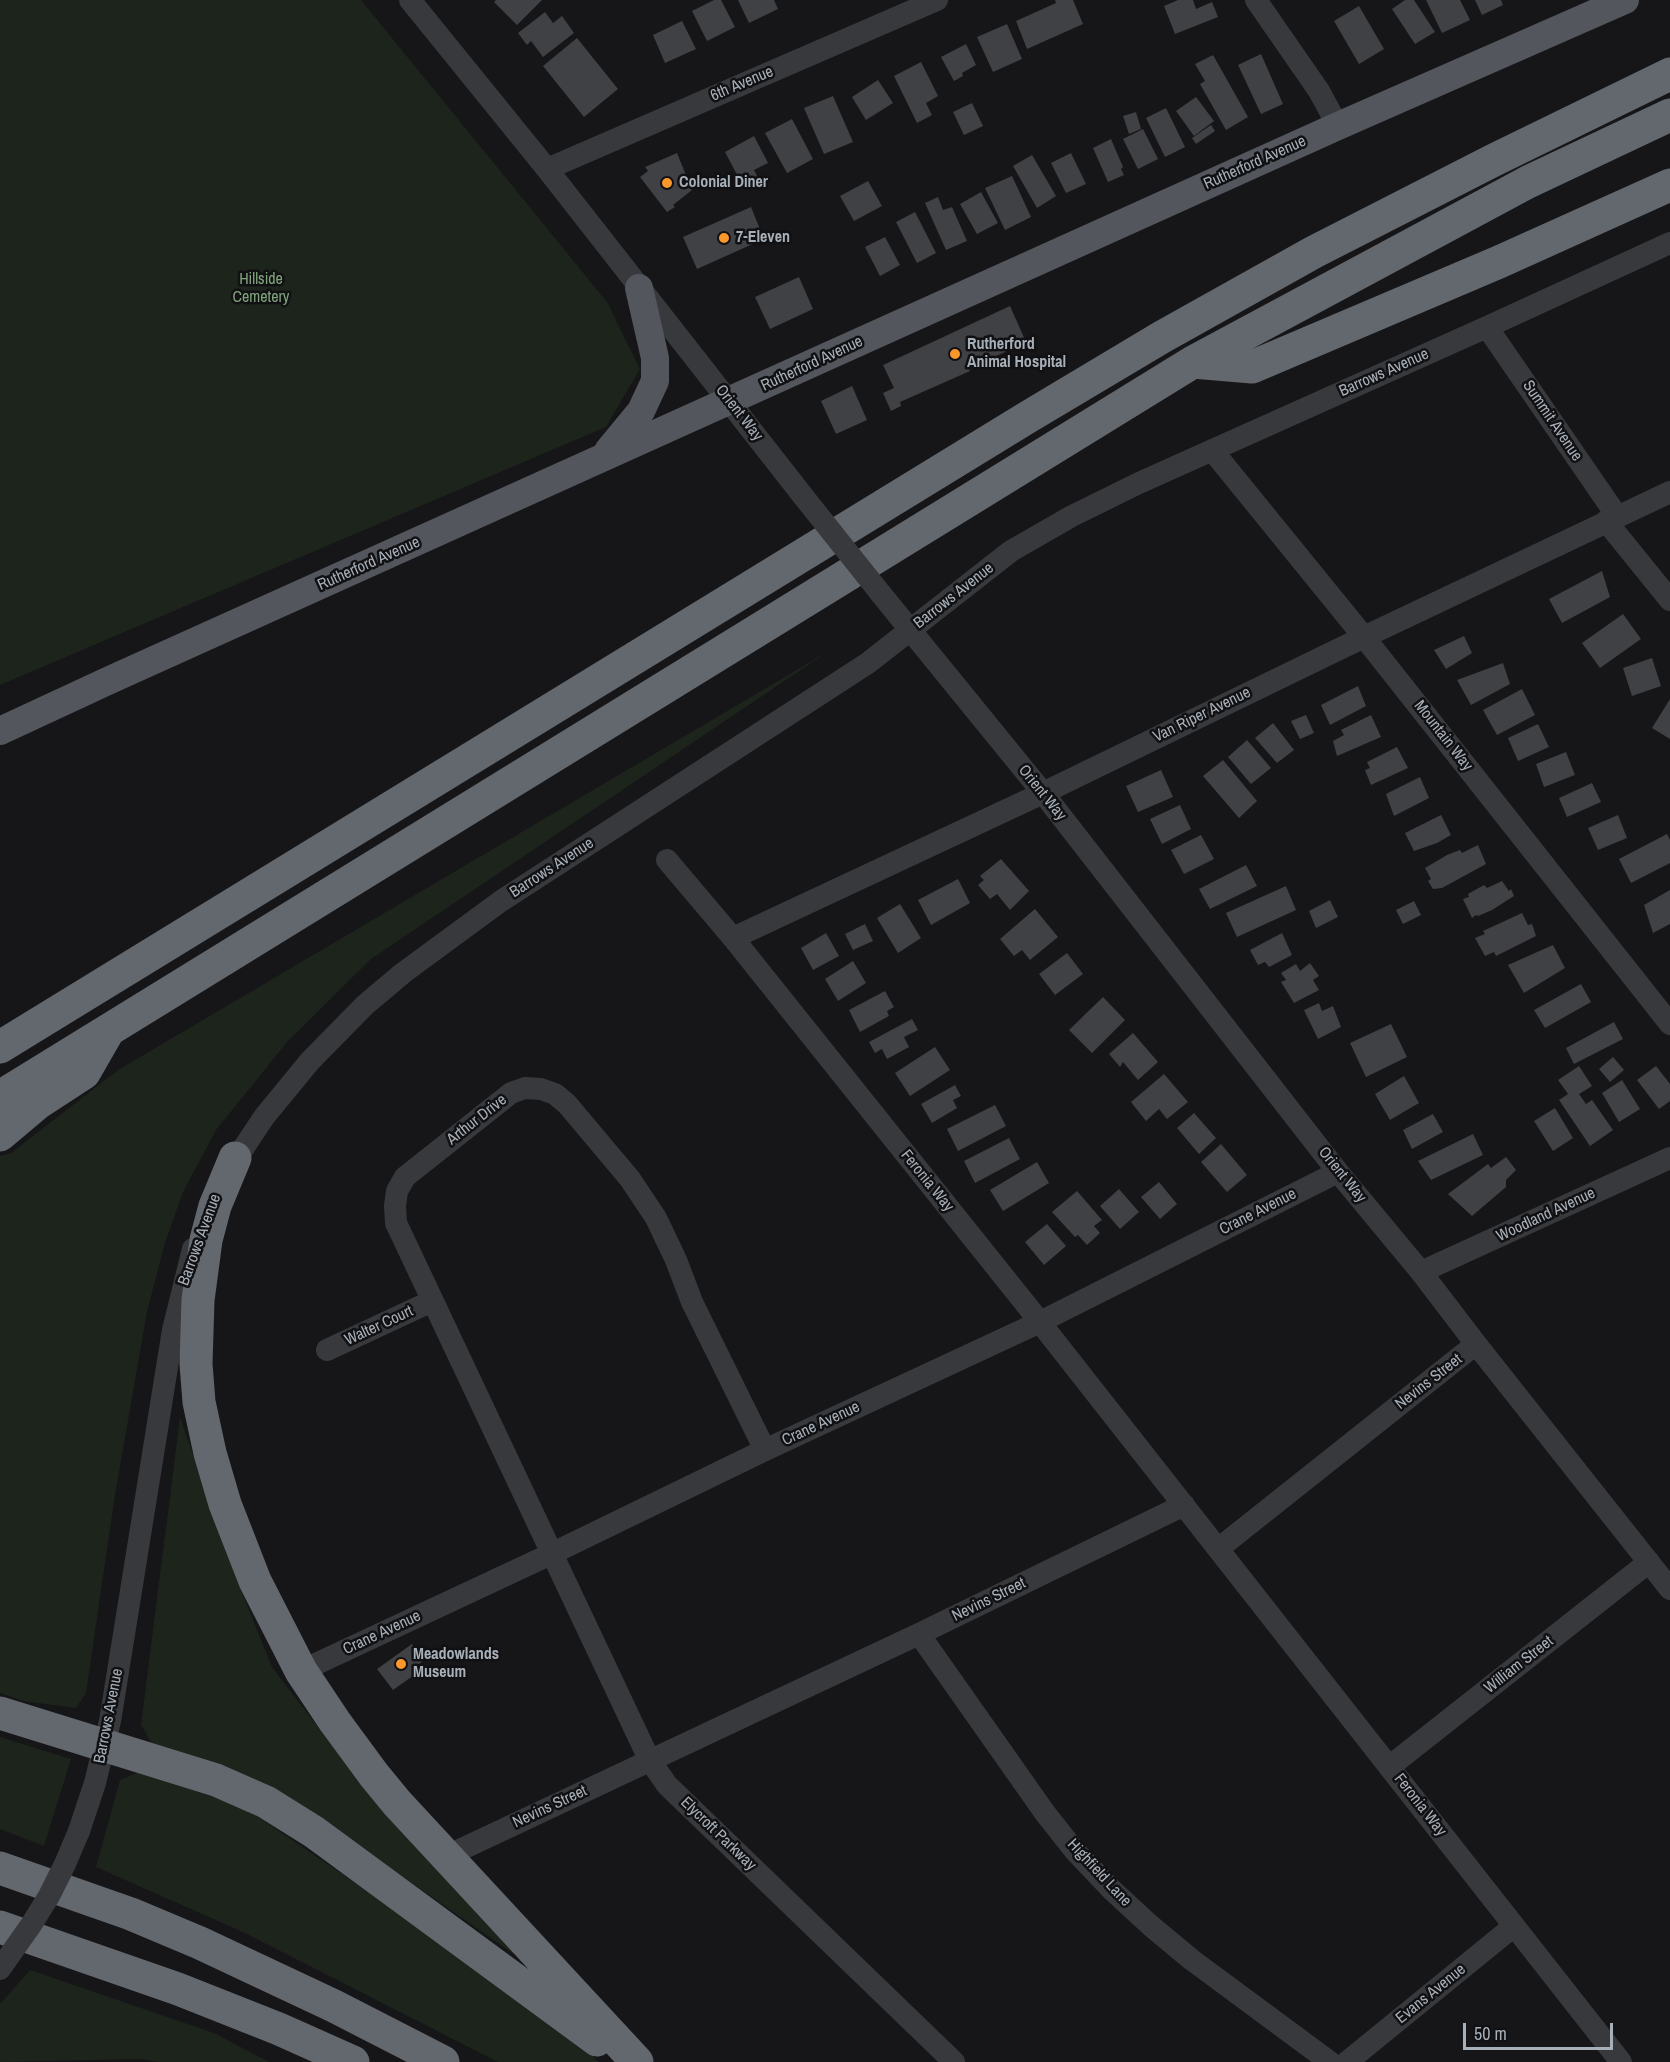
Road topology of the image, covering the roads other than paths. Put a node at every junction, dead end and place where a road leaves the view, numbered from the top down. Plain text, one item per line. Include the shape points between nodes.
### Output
1 (410, 0) edge
2 (937, 0) edge
3 (1256, 0) edge
4 (1625, 0) edge
5 (1670, 74) edge
6 (1670, 115) edge
7 (1338, 126) junction
8 (547, 169) junction
9 (1670, 185) edge
10 (1670, 243) edge
11 (639, 288) junction
12 (1488, 327) junction
13 (1193, 362) junction
14 (729, 401) junction
15 (1212, 450) junction
16 (599, 460) junction
17 (1670, 492) edge
18 (1612, 518) junction
19 (1670, 600) edge
20 (910, 630) junction
21 (1364, 637) junction
22 (0, 731) edge
23 (1042, 793) junction
24 (667, 860) dead end
25 (733, 938) junction
26 (1670, 1024) edge
27 (109, 1030) junction
28 (0, 1047) edge
29 (0, 1097) edge
30 (0, 1135) edge
31 (235, 1158) junction
32 (1670, 1158) edge
33 (1338, 1172) junction
34 (1421, 1272) junction
35 (432, 1302) junction
36 (1040, 1323) junction
37 (1476, 1344) junction
38 (327, 1350) dead end
39 (765, 1450) junction
40 (1184, 1505) junction
41 (1218, 1549) junction
42 (551, 1554) junction
43 (1649, 1562) junction
44 (1670, 1589) edge
45 (919, 1634) junction
46 (301, 1671) junction
47 (0, 1713) edge
48 (105, 1746) junction
49 (649, 1759) junction
50 (1389, 1767) junction
51 (0, 1848) edge
52 (447, 1856) junction
53 (0, 1868) edge
54 (1515, 1926) junction
55 (0, 1927) edge
56 (165, 1928) junction
57 (0, 1936) edge
58 (76, 1954) junction
59 (0, 1969) edge
60 (353, 2062) edge
61 (443, 2062) edge
62 (625, 2062) edge
63 (637, 2062) edge
64 (954, 2062) edge
65 (1330, 2062) edge
66 (1347, 2062) edge
67 (1621, 2062) edge

1 - 8 street, Orient Way
2 - 8 street, 6th Avenue
3 - 7 street via 1319,91
4 - 7 main road, Rutherford Avenue
5 - 28 highway via 1314,252 1162,337
6 - 13 highway via 1528,182
7 - 14 main road, Rutherford Avenue
8 - 11 street, Orient Way
9 - 13 highway via 1252,367
10 - 12 street, Barrows Avenue
11 - 14 street, Orient Way
11 - 16 main road via 655,358 655,381 632,424
12 - 15 street, Barrows Avenue
12 - 18 street, Summit Avenue
13 - 27 highway
14 - 16 main road, Rutherford Avenue
14 - 20 street, Orient Way, bridge
15 - 20 street, Barrows Avenue via 1100,502 1011,551
15 - 21 street, Mountain Way
16 - 22 main road, Rutherford Avenue
17 - 18 street, Van Riper Avenue
18 - 19 street, Summit Avenue
18 - 21 street, Van Riper Avenue
20 - 23 street, Orient Way
20 - 31 street, Barrows Avenue via 868,663 501,901 416,962 327,1042
21 - 23 street, Van Riper Avenue
21 - 26 street, Mountain Way
23 - 25 street, Van Riper Avenue
23 - 33 street, Orient Way
24 - 25 street, Feronia Way
25 - 36 street, Feronia Way
27 - 29 highway
27 - 30 highway via 84,1073 38,1103
31 - 46 highway via 215,1206 205,1249 197,1321 197,1382 210,1453 228,1513 255,1581
31 - 48 street, Barrows Avenue via 202,1225 177,1311
32 - 34 street, Woodland Avenue
33 - 34 street, Orient Way
33 - 36 street, Crane Avenue
34 - 37 street, Orient Way
35 - 38 street, Walter Court
35 - 39 street, Arthur Drive via 396,1222 394,1206 405,1178 511,1093 525,1088 555,1094 630,1179 656,1218 692,1302
35 - 42 street, Arthur Drive
36 - 39 street, Crane Avenue
36 - 40 street, Feronia Way
37 - 41 street, Nevins Street
37 - 43 street, Orient Way
39 - 42 street, Crane Avenue
40 - 41 street
40 - 45 street, Nevins Street
41 - 50 street, Feronia Way
42 - 46 street, Crane Avenue
42 - 49 street, Elycroft Parkway
43 - 44 street, Orient Way
43 - 50 street, William Street
45 - 49 street, Nevins Street
45 - 65 street, Highfield Lane via 1045,1813 1112,1890 1192,1960
46 - 52 highway via 374,1775
47 - 48 highway
48 - 59 street, Barrows Avenue, bridge via 65,1864
48 - 62 highway via 216,1780 283,1812
49 - 52 street, Nevins Street
49 - 64 street, Elycroft Parkway via 667,1785
50 - 54 street, Feronia Way
51 - 56 highway
52 - 63 highway
53 - 56 highway
54 - 66 street, Evans Avenue
54 - 67 street, Feronia Way
55 - 58 highway
56 - 61 highway via 334,2006
57 - 58 highway
58 - 60 highway via 214,2002

